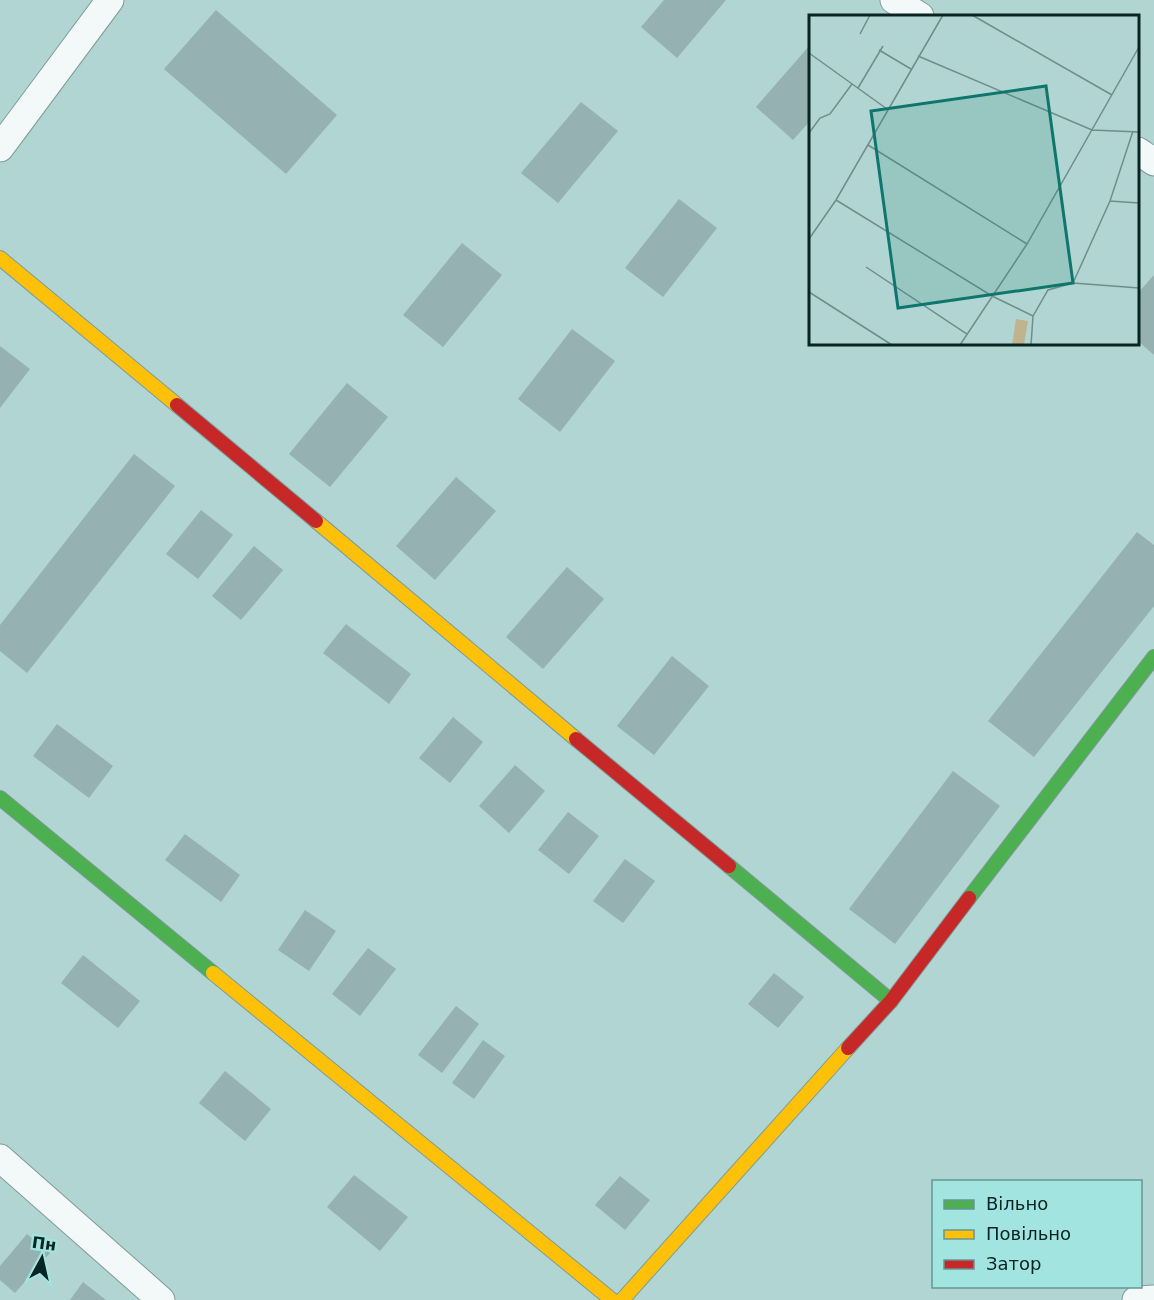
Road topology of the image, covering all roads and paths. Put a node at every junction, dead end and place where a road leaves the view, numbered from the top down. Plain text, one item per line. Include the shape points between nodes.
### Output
1 (108, 0) edge
2 (894, 0) edge
3 (918, 15) edge
4 (0, 148) edge
5 (1139, 152) edge
6 (1154, 162) edge
7 (0, 258) edge
8 (1154, 657) edge
9 (0, 798) edge
10 (891, 1001) junction
11 (0, 1158) edge
12 (161, 1300) edge
13 (612, 1300) edge
14 (622, 1300) edge

1 - 4 street
2 - 3 street
5 - 6 street
7 - 10 street
8 - 10 street
9 - 13 street
10 - 14 street
11 - 12 street

